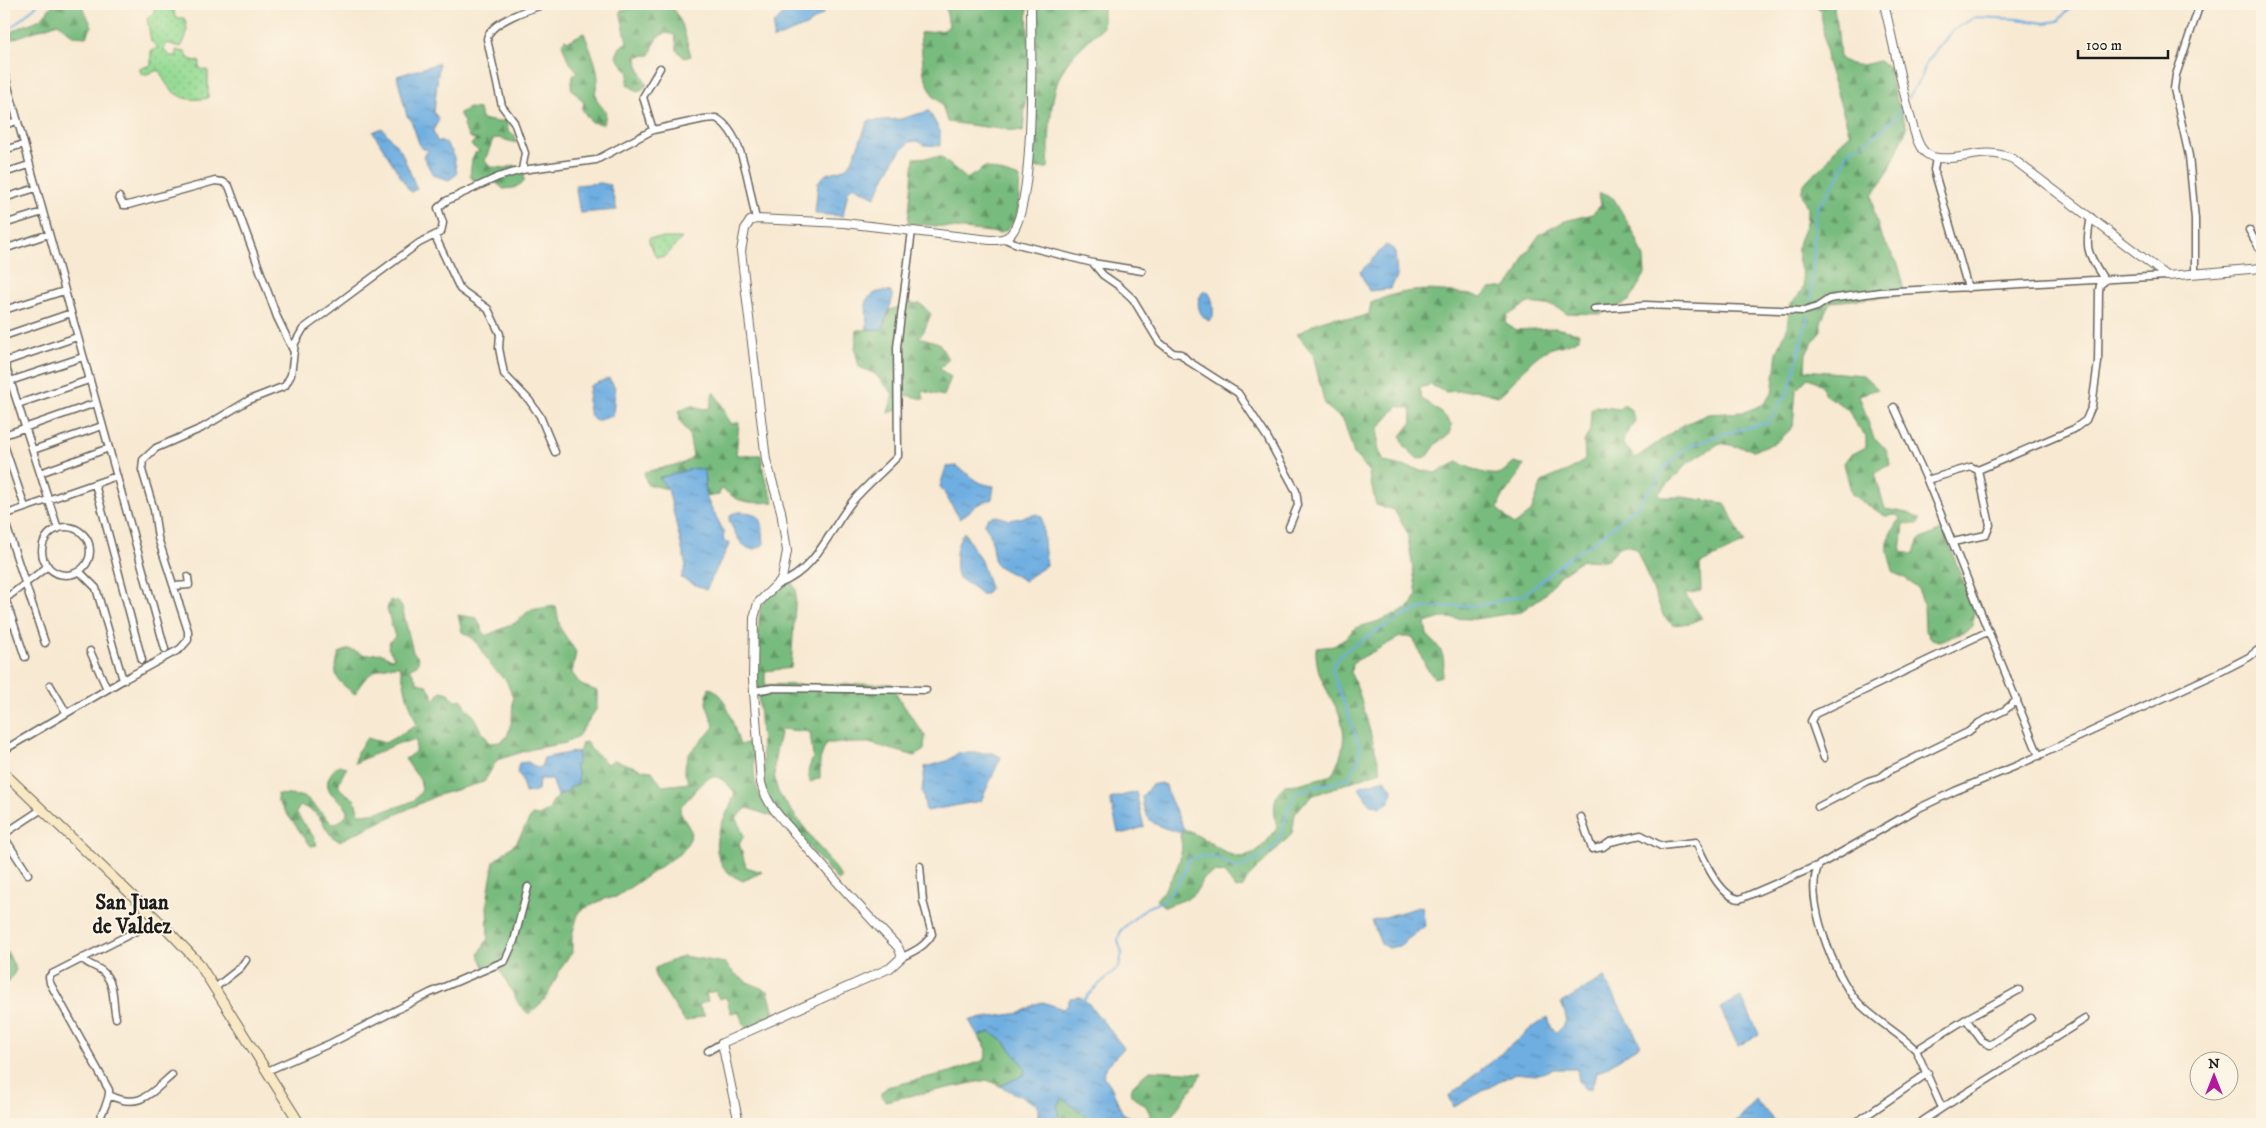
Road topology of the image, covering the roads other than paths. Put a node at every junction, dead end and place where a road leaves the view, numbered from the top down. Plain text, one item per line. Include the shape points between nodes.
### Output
1 (547, 4) edge
2 (1030, 4) edge
3 (1884, 4) edge
4 (2200, 4) edge
5 (660, 68) dead end
6 (4, 72) edge
7 (7, 99) edge
8 (17, 121) junction
9 (4, 125) edge
10 (653, 130) junction
11 (24, 144) junction
12 (4, 150) edge
13 (1936, 158) junction
14 (30, 165) junction
15 (522, 170) junction
16 (4, 173) edge
17 (36, 188) junction
18 (119, 196) dead end
19 (4, 198) edge
20 (43, 212) junction
21 (2090, 217) junction
22 (756, 219) junction
23 (4, 224) edge
24 (2249, 230) dead end
25 (912, 231) junction
26 (49, 234) junction
27 (435, 236) junction
28 (1005, 238) junction
29 (4, 249) edge
30 (2262, 253) edge
31 (1093, 263) junction
32 (2262, 268) edge
33 (1142, 271) dead end
34 (2195, 273) junction
35 (2167, 276) junction
36 (2105, 280) junction
37 (1968, 288) junction
38 (64, 290) junction
39 (1594, 308) dead end
40 (4, 310) edge
41 (70, 313) junction
42 (4, 336) edge
43 (78, 337) junction
44 (293, 350) junction
45 (83, 357) junction
46 (4, 361) edge
47 (89, 380) junction
48 (10, 381) junction
49 (96, 403) junction
50 (18, 404) junction
51 (1894, 407) dead end
52 (102, 426) junction
53 (26, 428) junction
54 (4, 435) edge
55 (4, 445) edge
56 (109, 448) junction
57 (33, 450) junction
58 (555, 452) dead end
59 (1978, 470) junction
60 (40, 473) junction
61 (117, 476) junction
62 (1927, 480) junction
63 (94, 484) junction
64 (49, 499) junction
65 (25, 507) junction
66 (4, 515) edge
67 (4, 519) edge
68 (1289, 527) dead end
69 (58, 529) junction
70 (1953, 542) junction
71 (48, 566) junction
72 (79, 571) junction
73 (188, 577) dead end
74 (25, 584) junction
75 (779, 584) junction
76 (174, 586) junction
77 (4, 598) edge
78 (13, 622) junction
79 (4, 628) edge
80 (1989, 631) junction
81 (45, 643) dead end
82 (2262, 647) edge
83 (165, 649) dead end
84 (90, 651) dead end
85 (25, 657) dead end
86 (142, 660) dead end
87 (123, 680) junction
88 (50, 685) dead end
89 (107, 689) junction
90 (926, 690) dead end
91 (754, 691) junction
92 (2017, 700) junction
93 (66, 712) junction
94 (4, 750) edge
95 (2039, 756) junction
96 (1824, 758) dead end
97 (4, 773) edge
98 (1818, 806) dead end
99 (42, 809) junction
100 (1581, 817) dead end
101 (4, 836) edge
102 (1818, 865) junction
103 (920, 866) dead end
104 (28, 874) dead end
105 (528, 887) dead end
106 (156, 919) junction
107 (902, 957) junction
108 (82, 958) junction
109 (246, 960) dead end
110 (216, 987) junction
111 (2019, 990) dead end
112 (116, 1018) dead end
113 (2031, 1018) dead end
114 (1966, 1019) junction
115 (2085, 1019) dead end
116 (722, 1043) junction
117 (1916, 1050) junction
118 (708, 1051) dead end
119 (267, 1071) junction
120 (1928, 1073) junction
121 (172, 1075) dead end
122 (109, 1096) junction
123 (1942, 1108) junction
124 (1928, 1121) edge
125 (98, 1124) edge
126 (300, 1124) edge
127 (738, 1124) edge
128 (1854, 1124) edge
129 (1918, 1124) edge

1 - 15 street via 523,10 492,30 487,39 502,106 514,122 525,153
2 - 28 street via 1032,58 1026,182 1021,214 1014,231
3 - 13 street via 1917,141 1920,148
4 - 34 street via 2174,89 2189,156 2195,219
5 - 10 street via 643,97
6 - 7 street
7 - 8 street
8 - 9 street
8 - 11 street
10 - 15 street via 596,160
10 - 22 street via 704,119 720,120 738,145
11 - 12 street
11 - 14 street
13 - 21 street via 1992,152 2004,155 2022,164
13 - 37 street via 1934,170
14 - 16 street
14 - 17 street
15 - 27 street via 492,179 439,206 444,227
17 - 19 street
17 - 20 street
18 - 44 street via 123,205 128,205 215,181 229,186 277,317
20 - 23 street
20 - 26 street
21 - 35 street
21 - 36 street via 2088,253
22 - 25 street via 844,223
22 - 75 street via 750,221 745,229 741,251 766,460 787,543 787,564
24 - 30 street
25 - 28 street via 990,240
25 - 75 street via 897,340 898,456 851,503 809,564 795,577
26 - 29 street
26 - 38 street
27 - 44 street via 419,243 303,329
27 - 58 street via 460,289 488,308 500,334 504,374 540,416
28 - 31 street
31 - 33 street
31 - 68 street via 1133,299 1160,342 1238,392 1267,436 1296,491 1298,505
32 - 34 street
34 - 35 street
35 - 36 street
36 - 37 street
36 - 59 street via 2099,290 2098,362 2092,406 2086,420 2074,429
37 - 39 street via 1880,292 1829,299 1804,311 1645,305
38 - 40 street
38 - 41 street
41 - 42 street
41 - 43 street
43 - 45 street
43 - 46 street
44 - 76 street via 291,375 285,386 249,400 202,428 156,448 143,460 142,470 154,510 158,538
45 - 47 street
45 - 48 street
46 - 48 street
47 - 49 street
47 - 50 street
48 - 50 street
49 - 52 street
49 - 53 street
50 - 53 street
51 - 62 street
52 - 56 street
52 - 57 street
53 - 54 street
53 - 57 street
55 - 65 street
56 - 60 street
56 - 61 street
57 - 60 street
59 - 62 street via 1971,467
59 - 70 street via 1989,530 1986,535
60 - 64 street
61 - 63 street
61 - 83 street
62 - 70 street
63 - 64 street
63 - 86 street
64 - 65 street
64 - 69 street
65 - 66 street
67 - 74 street
69 - 71 street via 47,538 43,547 43,557
69 - 72 street via 73,528 88,541 90,555
70 - 80 street
71 - 72 street via 65,575
71 - 74 street
72 - 87 street via 96,588
73 - 76 street via 188,586
74 - 77 street
74 - 81 street
75 - 91 street via 761,598 755,612
76 - 87 street via 188,631 187,643
77 - 78 street
78 - 79 street
78 - 85 street
80 - 92 street
80 - 96 street via 1815,714 1811,721
82 - 95 street via 2225,670
84 - 89 street
87 - 89 street
88 - 93 street
89 - 93 street
90 - 91 street via 772,688
91 - 107 street via 758,770 765,796 831,876 900,949
92 - 95 street
92 - 98 street via 2005,710 1978,722 1968,732
93 - 94 street
95 - 102 street via 1919,808
97 - 99 main road
99 - 101 street
99 - 106 main road
100 - 102 street via 1592,849 1641,835 1661,846 1696,842 1702,859 1725,892 1735,899
101 - 104 street
102 - 117 street via 1813,880 1816,910 1843,982 1858,1003
103 - 107 street via 923,901 932,934 915,951
105 - 119 street via 514,941 505,961
106 - 108 street
106 - 110 main road via 198,962
107 - 116 street via 890,968
108 - 112 street via 107,976 114,994
108 - 122 street via 52,974 49,980 108,1087
109 - 110 street
110 - 119 main road
111 - 114 street
113 - 114 street via 1990,1045 1982,1041
114 - 117 street
115 - 123 street
116 - 118 street
116 - 127 street
117 - 120 street
119 - 126 main road
120 - 123 street
120 - 128 street
121 - 122 street via 135,1102
122 - 125 street
123 - 124 street
124 - 129 street

